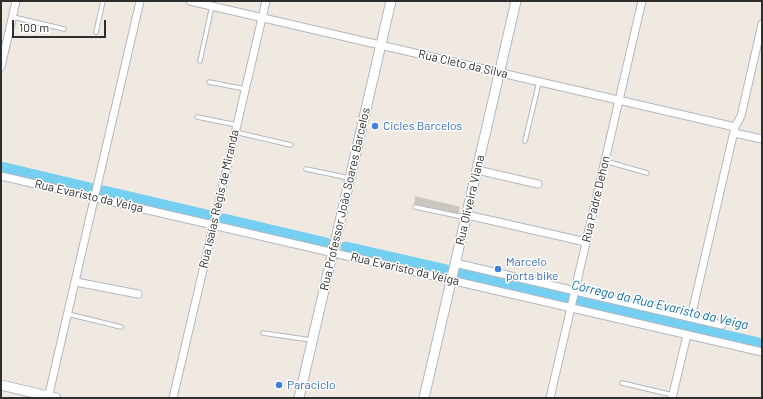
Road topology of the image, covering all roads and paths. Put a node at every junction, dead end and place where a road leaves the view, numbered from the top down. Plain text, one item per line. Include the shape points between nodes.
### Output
1 (16, 1) edge
2 (103, 1) edge
3 (140, 1) edge
4 (190, 1) edge
5 (266, 1) edge
6 (391, 1) edge
7 (516, 1) edge
8 (642, 1) edge
9 (212, 6) junction
10 (13, 17) junction
11 (262, 18) junction
12 (762, 24) edge
13 (64, 29) dead end
14 (96, 32) dead end
15 (380, 45) junction
16 (200, 60) dead end
17 (1, 67) edge
18 (500, 72) junction
19 (209, 82) dead end
20 (539, 82) junction
21 (245, 88) junction
22 (619, 100) junction
23 (197, 117) dead end
24 (236, 129) junction
25 (734, 130) junction
26 (762, 139) edge
27 (525, 141) dead end
28 (291, 144) dead end
29 (605, 162) junction
30 (306, 169) dead end
31 (477, 170) junction
32 (648, 174) dead end
33 (1, 176) edge
34 (350, 178) junction
35 (538, 184) dead end
36 (95, 198) junction
37 (415, 206) dead end
38 (467, 215) junction
39 (214, 225) junction
40 (586, 242) junction
41 (332, 253) junction
42 (455, 263) junction
43 (451, 280) junction
44 (76, 282) junction
45 (575, 290) junction
46 (138, 294) dead end
47 (571, 308) junction
48 (68, 314) junction
49 (691, 317) junction
50 (722, 324) dead end
51 (121, 327) dead end
52 (263, 333) dead end
53 (687, 335) junction
54 (312, 340) junction
55 (762, 352) edge
56 (622, 383) dead end
57 (1, 385) edge
58 (51, 397) edge
59 (673, 397) edge
60 (173, 398) edge
61 (299, 398) edge
62 (424, 398) edge
63 (550, 398) edge

1 - 10 street
2 - 14 lane
3 - 36 street
4 - 9 street, Rua Cleto da Silva
5 - 11 street, Rua Isaías Régis de Miranda
6 - 15 main road, Rua Professor João Soares Barcelos
7 - 18 main road, Rua Oliveira Viana
8 - 22 street, Rua Padre Dehon
9 - 11 street, Rua Cleto da Silva
9 - 16 lane
10 - 13 lane
10 - 17 street
11 - 15 street, Rua Cleto da Silva
11 - 21 street, Rua Isaías Régis de Miranda
12 - 25 street via 741,116
15 - 18 street, Rua Cleto da Silva
15 - 34 main road, Rua Professor João Soares Barcelos
18 - 20 street, Rua Cleto da Silva
18 - 31 main road, Rua Oliveira Viana
19 - 21 lane
20 - 22 street, Rua Cleto da Silva
20 - 27 lane
21 - 24 street, Rua Isaías Régis de Miranda
22 - 25 street, Rua Cleto da Silva
22 - 29 street, Rua Padre Dehon
23 - 24 lane
24 - 28 lane
24 - 39 street, Rua Isaías Régis de Miranda
25 - 26 street, Rua Cleto da Silva
25 - 49 street
29 - 32 lane
29 - 40 street, Rua Padre Dehon
30 - 34 lane
31 - 35 street
31 - 38 main road, Rua Oliveira Viana
33 - 36 street, Rua Evaristo da Veiga
34 - 41 main road, Rua Professor João Soares Barcelos
36 - 39 street, Rua Evaristo da Veiga
36 - 44 street
37 - 38 lane via 458,216
38 - 40 street
38 - 42 main road, Rua Oliveira Viana
39 - 41 street, Rua Evaristo da Veiga
39 - 60 street, Rua Isaías Régis de Miranda
40 - 45 street, Rua Padre Dehon
41 - 43 street, Rua Evaristo da Veiga
41 - 54 main road, Rua Professor João Soares Barcelos
42 - 43 main road, Rua Oliveira Viana
42 - 45 street, Rua Evaristo da Veiga
43 - 47 street, Rua Evaristo da Veiga
43 - 62 main road, Rua Oliveira Viana
44 - 46 street
44 - 48 street
45 - 47 street, Rua Padre Dehon
45 - 49 street, Rua Evaristo da Veiga
47 - 53 street, Rua Evaristo da Veiga
47 - 63 street, Rua Padre Dehon
48 - 51 lane
48 - 58 street
49 - 50 street, Rua Evaristo da Veiga
52 - 54 lane
53 - 55 street, Rua Evaristo da Veiga
53 - 59 street
54 - 61 main road, Rua Professor João Soares Barcelos
56 - 59 lane
57 - 58 main road

